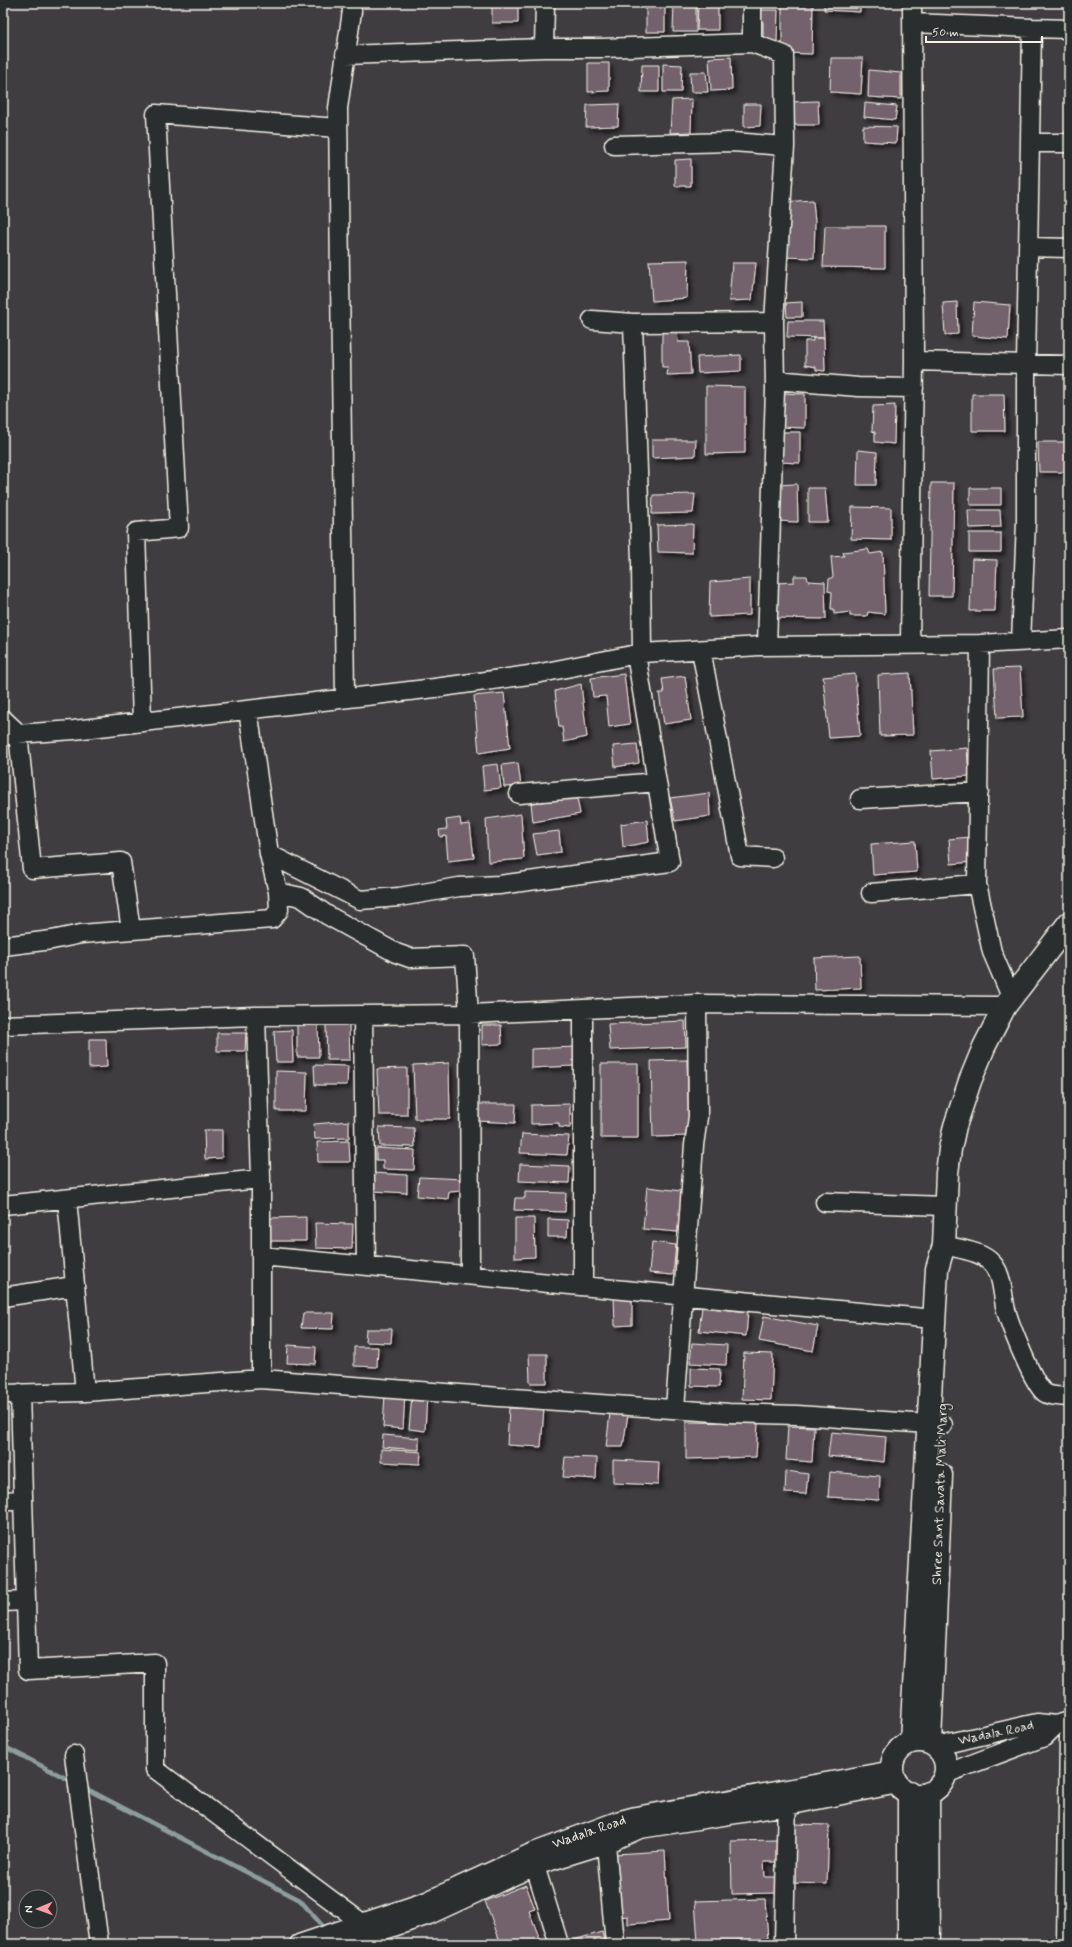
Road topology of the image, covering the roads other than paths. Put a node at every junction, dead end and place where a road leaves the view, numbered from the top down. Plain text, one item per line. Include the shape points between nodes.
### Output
1 (351, 3) edge
2 (545, 3) edge
3 (752, 3) edge
4 (912, 3) edge
5 (912, 23) junction
6 (1032, 28) junction
7 (1069, 29) edge
8 (752, 43) junction
9 (544, 48) junction
10 (346, 55) junction
11 (338, 128) junction
12 (1030, 142) junction
13 (1069, 143) edge
14 (614, 145) dead end
15 (785, 146) junction
16 (1028, 247) junction
17 (1069, 248) edge
18 (592, 320) dead end
19 (774, 322) junction
20 (633, 323) junction
21 (914, 361) junction
22 (1026, 364) junction
23 (1069, 365) edge
24 (775, 380) junction
25 (914, 388) junction
26 (1069, 639) edge
27 (1021, 642) junction
28 (910, 643) junction
29 (980, 644) junction
30 (767, 646) junction
31 (701, 650) junction
32 (639, 654) junction
33 (345, 698) junction
34 (248, 710) junction
35 (3, 719) edge
36 (142, 722) junction
37 (11, 734) edge
38 (657, 782) junction
39 (979, 792) junction
40 (519, 794) dead end
41 (860, 799) dead end
42 (269, 854) junction
43 (773, 858) dead end
44 (978, 884) junction
45 (278, 892) junction
46 (871, 893) dead end
47 (1069, 922) edge
48 (130, 930) junction
49 (3, 946) edge
50 (1008, 1003) junction
51 (697, 1004) junction
52 (583, 1009) junction
53 (469, 1014) junction
54 (363, 1015) junction
55 (256, 1016) junction
56 (3, 1026) edge
57 (262, 1179) junction
58 (66, 1199) junction
59 (825, 1202) dead end
60 (3, 1205) edge
61 (945, 1206) junction
62 (944, 1245) junction
63 (261, 1256) junction
64 (366, 1266) junction
65 (470, 1275) junction
66 (74, 1286) junction
67 (582, 1286) junction
68 (684, 1294) junction
69 (3, 1297) edge
70 (934, 1319) junction
71 (261, 1379) junction
72 (85, 1392) junction
73 (11, 1394) edge
74 (1069, 1397) edge
75 (675, 1409) junction
76 (936, 1425) junction
77 (23, 1500) junction
78 (3, 1502) edge
79 (26, 1601) junction
80 (3, 1602) edge
81 (1065, 1728) edge
82 (926, 1744) junction
83 (74, 1755) dead end
84 (945, 1774) junction
85 (907, 1785) junction
86 (787, 1798) junction
87 (606, 1844) junction
88 (535, 1866) junction
89 (362, 1923) junction
90 (309, 1943) edge
91 (99, 1944) edge
92 (343, 1944) edge
93 (559, 1944) edge
94 (615, 1944) edge
95 (784, 1944) edge
96 (909, 1944) edge
97 (929, 1944) edge
98 (1066, 1944) edge

1 - 10 street
2 - 9 street
3 - 8 street
4 - 5 street
5 - 6 street
5 - 21 street
6 - 7 street
6 - 12 street
8 - 9 street
8 - 15 street via 784,56
9 - 10 street
10 - 11 street via 338,108
11 - 33 street
11 - 36 street via 156,114 179,528 136,532
12 - 13 street
12 - 16 street
14 - 15 street via 732,142
15 - 19 street
16 - 17 street
16 - 22 street
18 - 20 street
19 - 20 street
19 - 24 street
20 - 32 street via 641,562
21 - 22 street
21 - 25 street
22 - 23 street
22 - 27 street via 1026,522
24 - 25 street via 858,387
24 - 30 street
25 - 28 street
26 - 27 street
27 - 29 street
28 - 29 street
28 - 30 street
29 - 39 street
30 - 31 street
31 - 32 street
31 - 43 street via 740,856
32 - 33 street via 536,674
32 - 38 street
33 - 34 street
34 - 36 street
34 - 42 street
35 - 37 street
36 - 37 street
37 - 48 street via 32,869 121,862
38 - 40 street
38 - 42 street via 670,862 360,900
39 - 41 street
39 - 44 street
42 - 45 street
44 - 46 street
44 - 50 street via 992,952
45 - 48 street via 279,910 272,919
45 - 53 street via 301,897 327,915 396,953 410,958 466,956
47 - 50 main road, Shree Sant Savata Mali Marg
48 - 49 street via 81,934
50 - 51 street
50 - 61 main road, Shree Sant Savata Mali Marg via 976,1067 955,1126 947,1173
51 - 52 street
51 - 68 street via 698,1117
52 - 53 street
52 - 67 street
53 - 54 street
53 - 65 street
54 - 55 street
54 - 64 street
55 - 56 street
55 - 57 street
57 - 58 street
57 - 63 street
58 - 60 street
58 - 66 street
59 - 61 street
61 - 62 main road, Shree Sant Savata Mali Marg
62 - 70 main road, Shree Sant Savata Mali Marg via 937,1269
62 - 74 street via 978,1254 992,1263 1000,1277 1006,1310 1017,1340 1038,1386 1046,1394
62 - 76 main road, Shree Sant Savata Mali Marg via 949,1269
63 - 64 street
63 - 71 street
64 - 65 street
65 - 67 street
66 - 69 street
66 - 72 street
67 - 68 street
68 - 70 street
68 - 75 street
70 - 76 main road, Shree Sant Savata Mali Marg
71 - 72 street
71 - 75 street
72 - 73 street
73 - 77 street
75 - 76 street
76 - 82 main road, Shree Sant Savata Mali Marg
77 - 78 street
77 - 79 street
79 - 80 street
79 - 89 street via 28,1670 155,1664 155,1769
81 - 82 street, Wadala Road via 1037,1723
81 - 84 street, Wadala Road
81 - 98 street
82 - 84 main road, Shree Sant Savata Mali Marg via 944,1757
82 - 85 main road via 903,1746 893,1761
83 - 91 street
84 - 85 main road via 936,1789
85 - 86 street, Wadala Road
85 - 96 main road
85 - 97 main road
86 - 87 street, Wadala Road via 640,1830
86 - 89 street, Wadala Road via 636,1816 617,1821 531,1852 427,1901
86 - 95 street
87 - 88 street, Wadala Road
87 - 94 street
88 - 92 street, Wadala Road via 429,1915
88 - 93 street
89 - 90 street, Wadala Road

